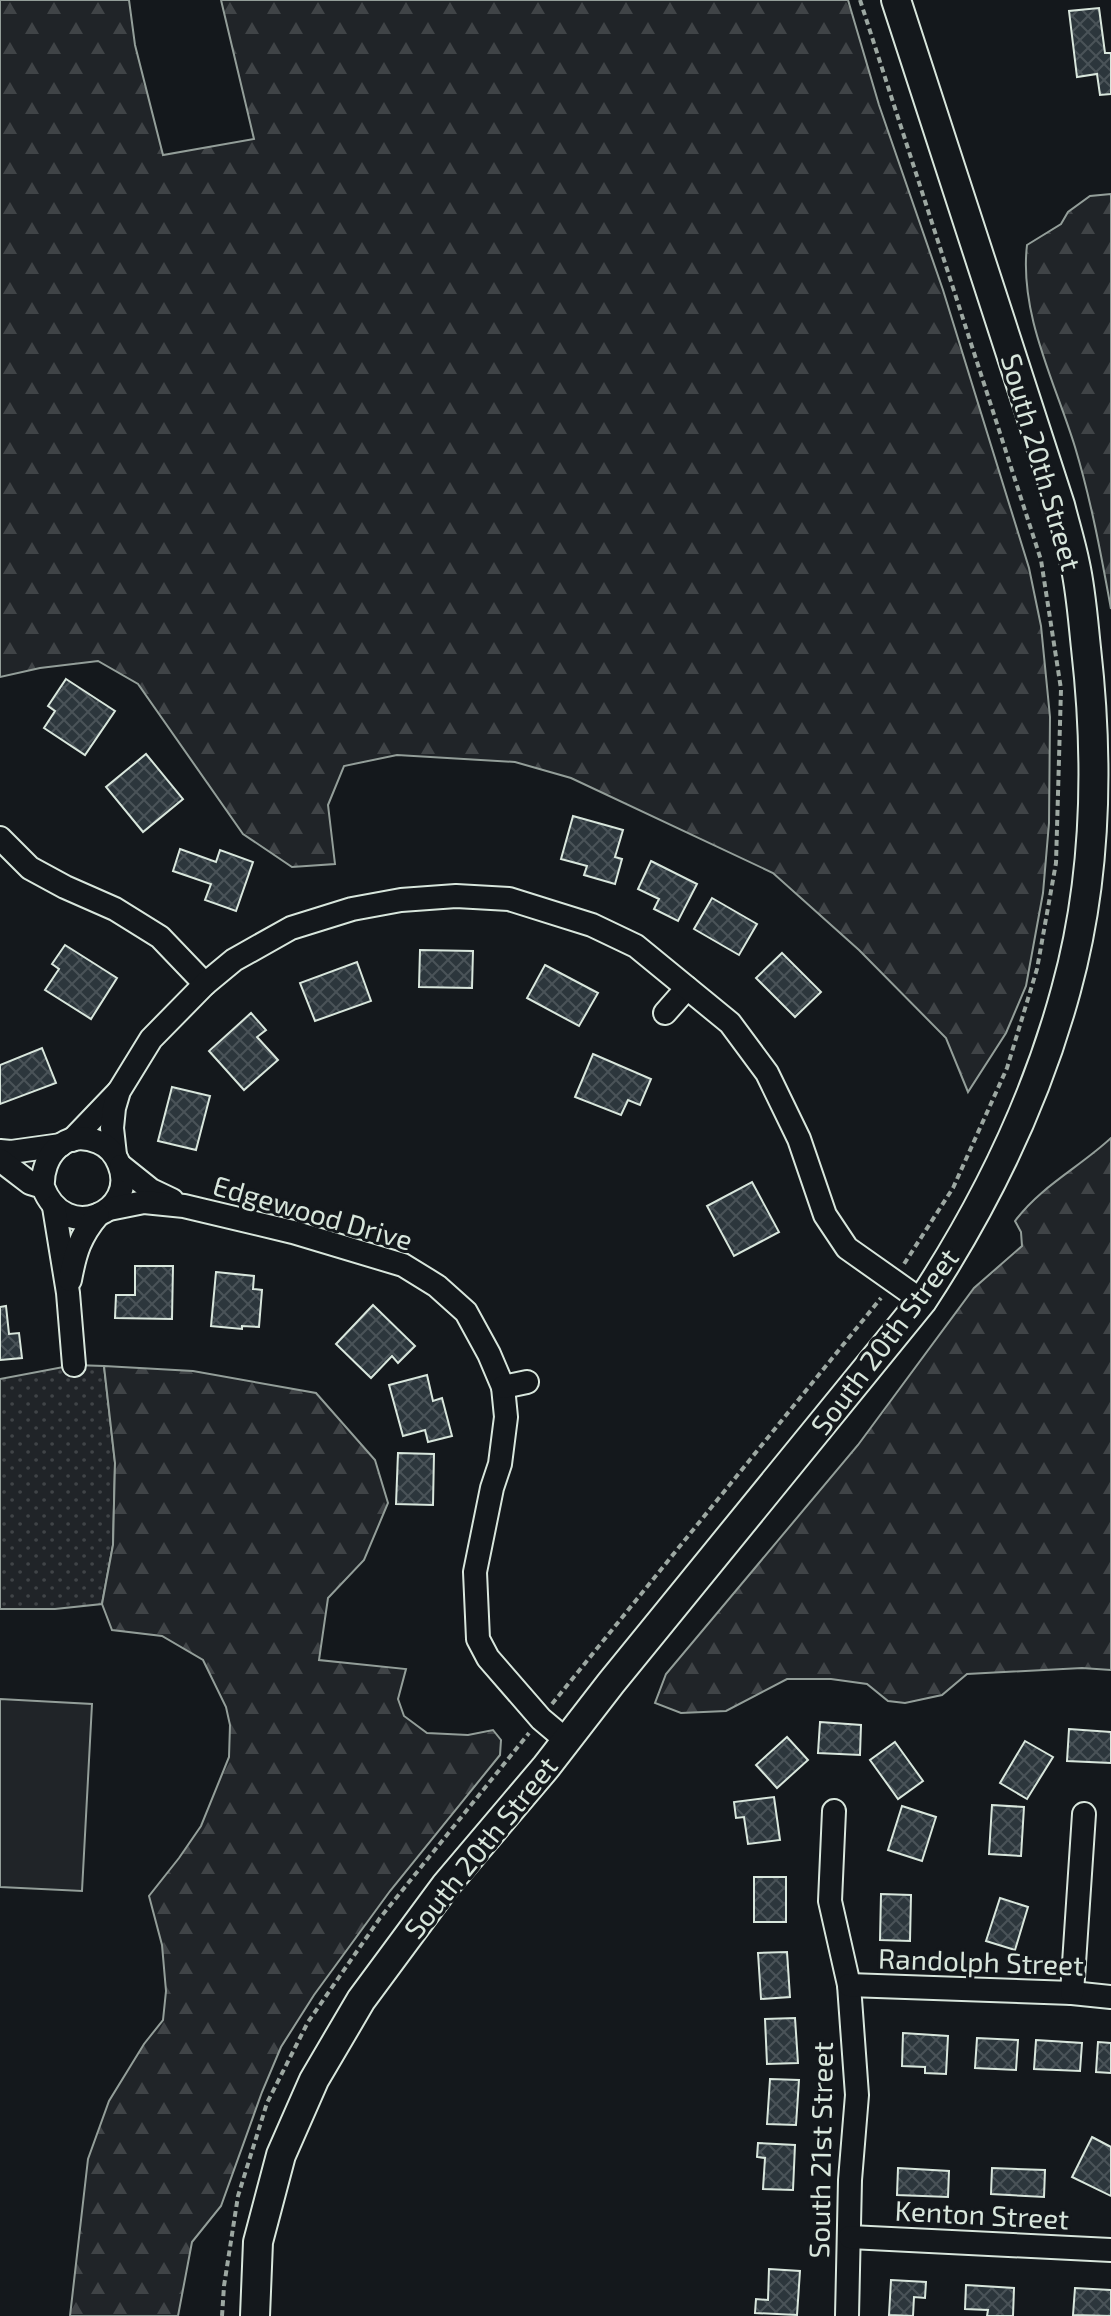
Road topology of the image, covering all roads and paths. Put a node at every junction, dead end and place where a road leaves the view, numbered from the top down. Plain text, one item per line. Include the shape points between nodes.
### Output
1 (860, 0) edge
2 (896, 0) edge
3 (0, 838) edge
4 (205, 984) junction
5 (687, 988) junction
6 (665, 1013) dead end
7 (119, 1091) junction
8 (66, 1142) junction
9 (0, 1151) edge
10 (0, 1160) edge
11 (118, 1161) junction
12 (43, 1187) junction
13 (184, 1206) junction
14 (54, 1207) junction
15 (104, 1212) junction
16 (893, 1280) junction
17 (68, 1293) junction
18 (922, 1301) junction
19 (74, 1365) dead end
20 (527, 1382) dead end
21 (503, 1387) junction
22 (541, 1719) junction
23 (566, 1740) junction
24 (834, 1811) dead end
25 (1084, 1814) dead end
26 (849, 1985) junction
27 (1072, 1993) junction
28 (1111, 1997) edge
29 (850, 2237) junction
30 (1111, 2250) edge
31 (222, 2316) edge
32 (255, 2316) edge
33 (847, 2316) edge

1 - 16 path via 1041,560 1061,689 1056,863 1037,969 1007,1068 953,1188
2 - 18 main road, South 20th Street via 1060,505 1075,564 1092,702 1095,777 1080,930 1049,1045 989,1188
3 - 4 street via 30,868 160,937
4 - 5 street via 234,960 291,928 352,909 456,896 509,899 592,925 636,946
4 - 7 street via 151,1039
5 - 6 street
5 - 16 street via 730,1023 767,1073 799,1139 825,1215 847,1248
7 - 8 street
7 - 11 street via 112,1128
8 - 9 street
8 - 11 street via 96,1141
8 - 12 street via 45,1163
10 - 12 street
11 - 13 street via 151,1190
11 - 15 street via 121,1189
12 - 14 street
13 - 15 street via 144,1202
13 - 21 street, Edgewood Drive via 403,1265 466,1312
14 - 15 street via 75,1218
14 - 17 street
15 - 17 street via 85,1230
16 - 18 street
16 - 22 path
17 - 19 street
18 - 23 main road, South 20th Street
20 - 21 street
21 - 22 street, Edgewood Drive via 504,1440 475,1572 478,1639
22 - 23 street, Edgewood Drive
22 - 31 path via 380,1918 308,2022 267,2103 238,2196
23 - 32 main road, South 20th Street via 446,1885 361,2000 314,2080 281,2155 258,2242
24 - 26 street, South 21st Street via 830,1901
25 - 27 street
26 - 27 street, Randolph Street
26 - 29 street, South 21st Street via 857,2095
27 - 28 street, Randolph Street
29 - 30 street, Kenton Street
29 - 33 street, South 21st Street

